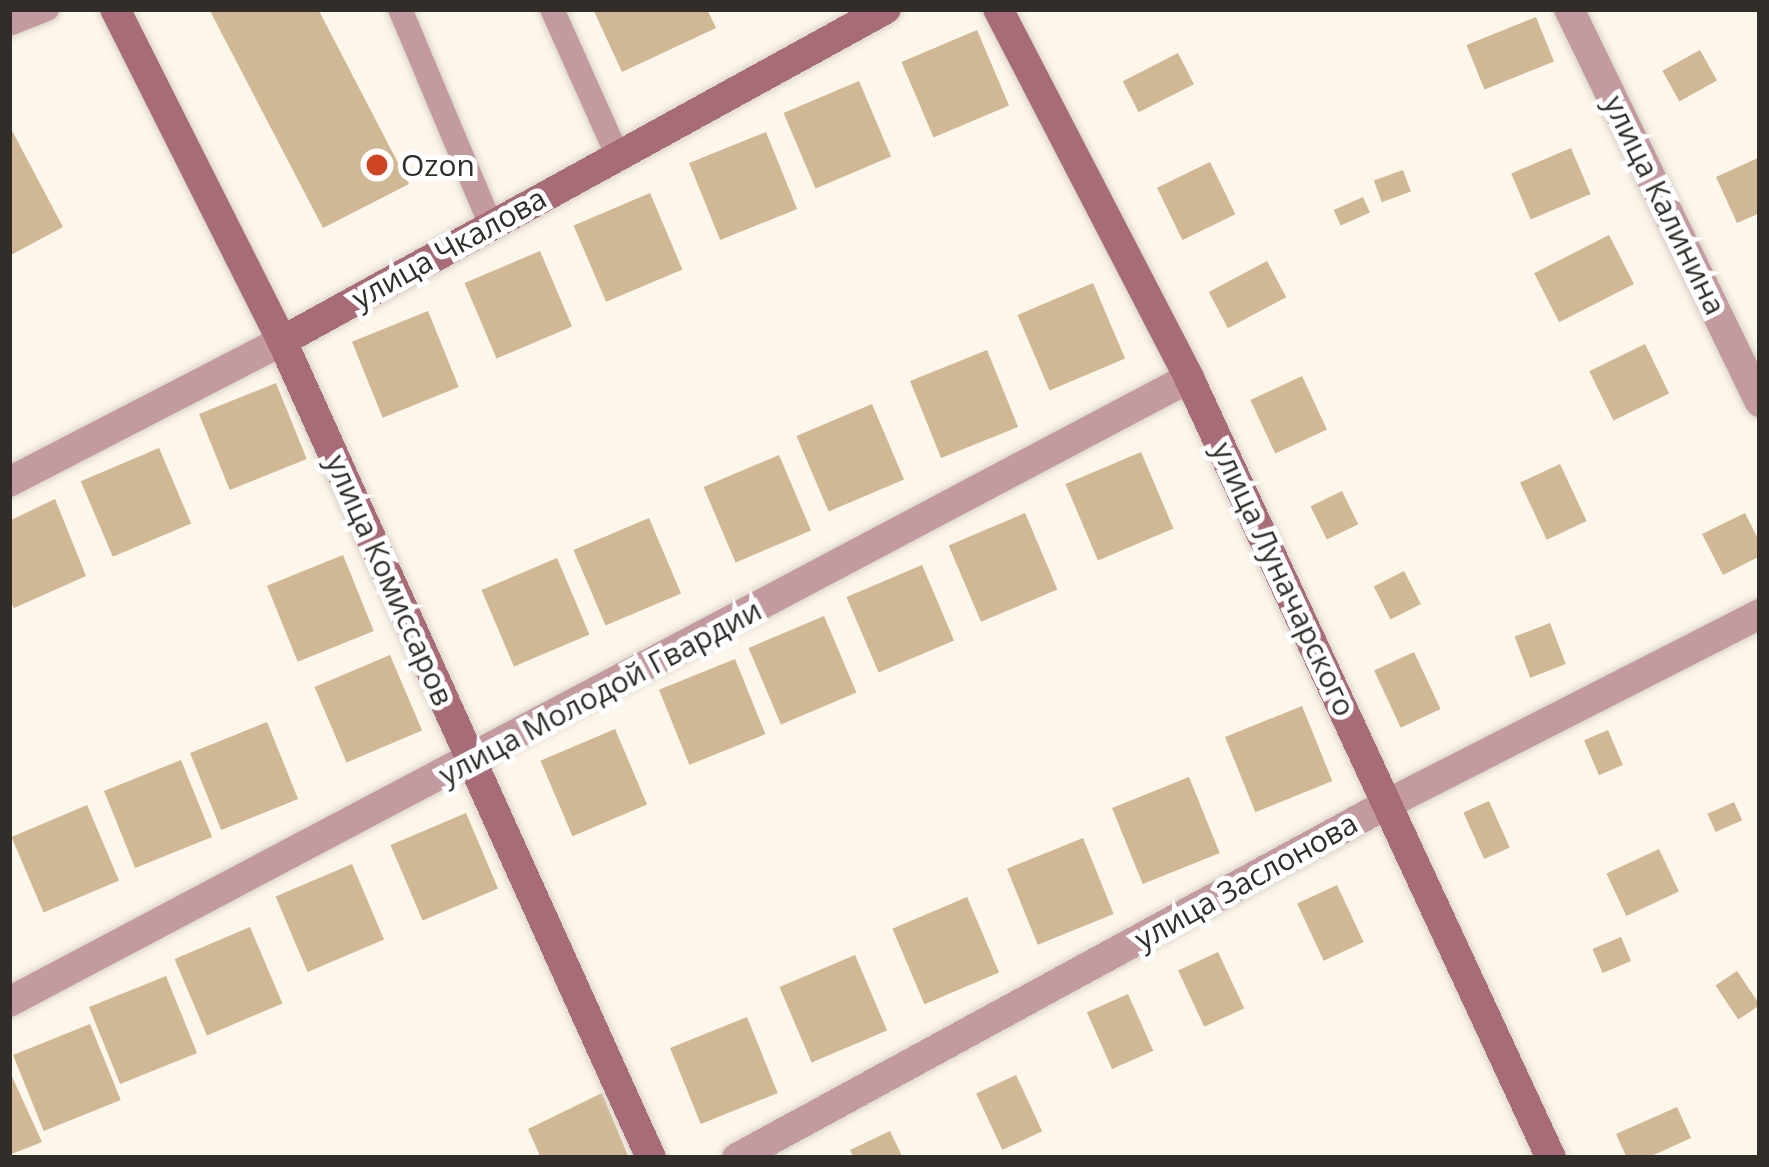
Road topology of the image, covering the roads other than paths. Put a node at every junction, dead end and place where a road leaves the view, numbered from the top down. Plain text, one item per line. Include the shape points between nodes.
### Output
1 (47, 9) edge
2 (116, 9) edge
3 (400, 9) edge
4 (552, 9) edge
5 (886, 9) edge
6 (998, 9) edge
7 (1569, 9) edge
8 (9, 24) edge
9 (617, 154) junction
10 (490, 226) junction
11 (282, 341) junction
12 (1189, 378) junction
13 (1760, 402) edge
14 (9, 482) edge
15 (1760, 614) edge
16 (472, 761) junction
17 (1389, 803) junction
18 (9, 1002) edge
19 (652, 1158) edge
20 (737, 1158) edge
21 (1551, 1158) edge

1 - 8 lane
2 - 11 main road, улица Комиссаров
3 - 10 lane
4 - 9 lane
5 - 9 main road, улица Чкалова
6 - 12 main road, улица Луначарского
7 - 13 street, улица Калинина
9 - 10 main road, улица Чкалова
10 - 11 main road, улица Чкалова
11 - 14 street, улица Чкалова
11 - 16 main road, улица Комиссаров
12 - 16 street, улица Молодой Гвардии
12 - 17 main road, улица Луначарского
15 - 17 street, улица Заслонова
16 - 18 street, улица Молодой Гвардии
16 - 19 main road, улица Комиссаров
17 - 20 street, улица Заслонова
17 - 21 main road, улица Луначарского

